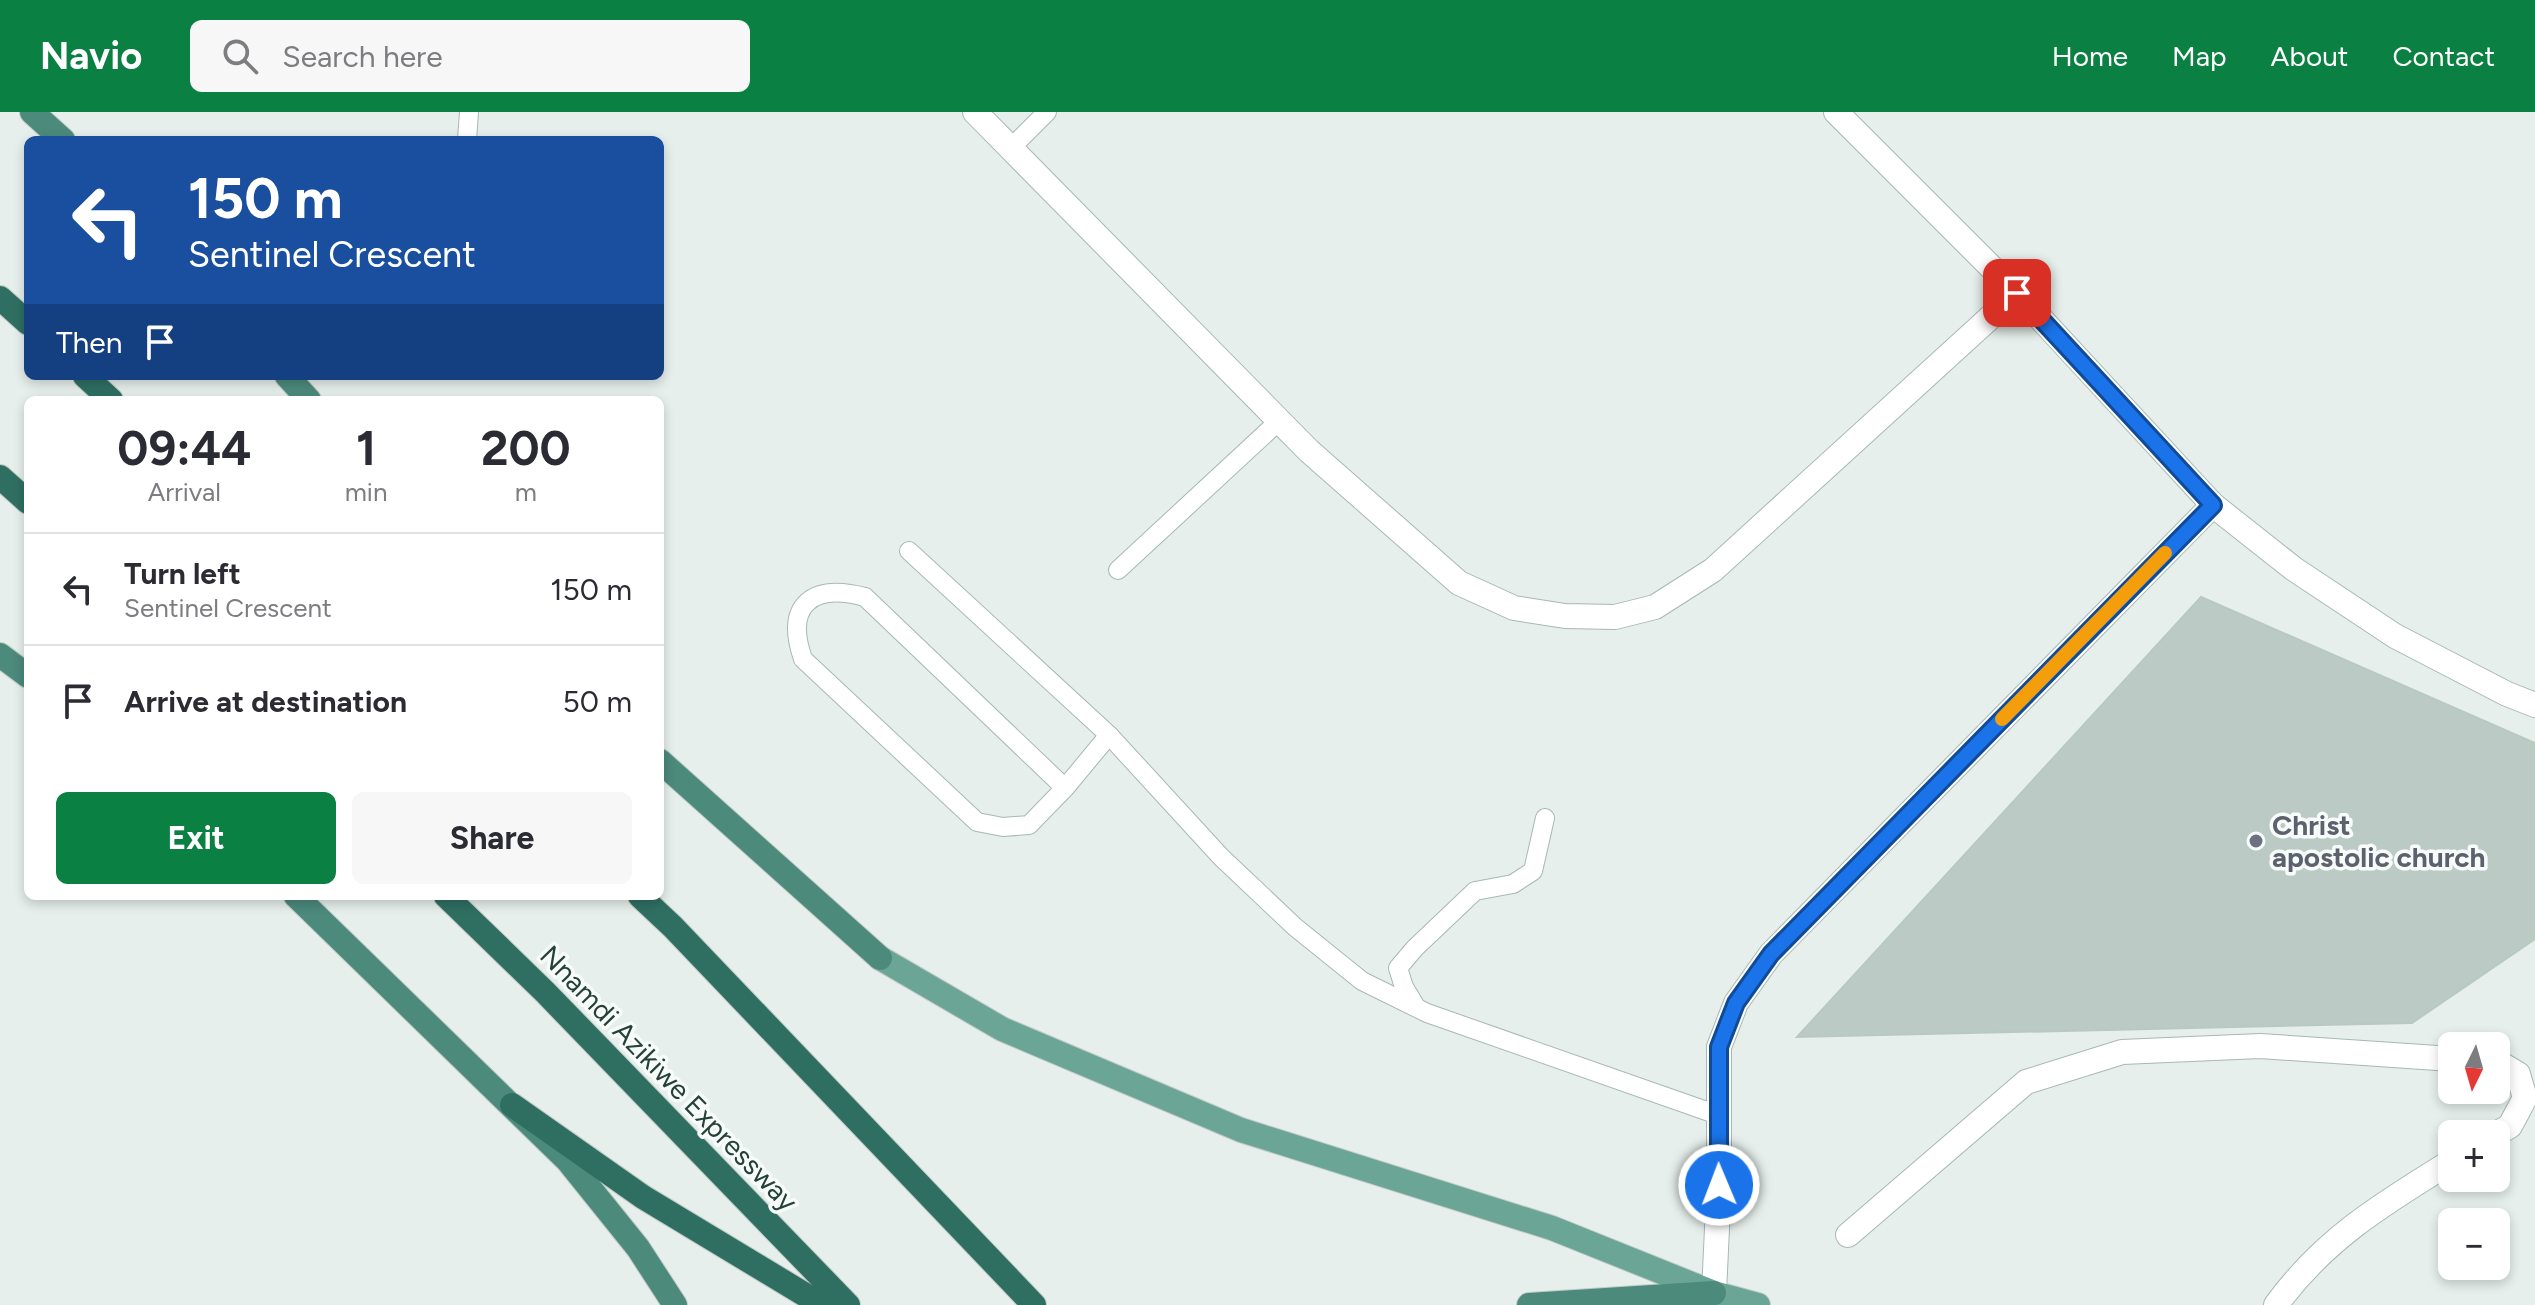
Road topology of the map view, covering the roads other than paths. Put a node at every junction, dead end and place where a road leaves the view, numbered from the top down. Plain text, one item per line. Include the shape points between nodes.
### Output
1 (32, 112) edge
2 (469, 112) edge
3 (975, 112) edge
4 (1047, 112) edge
5 (1836, 112) edge
6 (59, 136) edge
7 (467, 136) edge
8 (1011, 148) junction
9 (2017, 293) junction
10 (0, 298) edge
11 (24, 319) edge
12 (89, 380) edge
13 (291, 380) edge
14 (107, 396) edge
15 (305, 396) edge
16 (1279, 421) junction
17 (0, 477) edge
18 (24, 498) edge
19 (2213, 505) junction
20 (909, 551) dead end
21 (1118, 570) dead end
22 (0, 655) edge
23 (24, 673) edge
24 (2535, 705) edge
25 (1109, 735) junction
26 (664, 765) edge
27 (1065, 788) junction
28 (1545, 818) dead end
29 (300, 900) edge
30 (450, 900) edge
31 (644, 900) edge
32 (880, 958) joint
33 (1416, 1007) junction
34 (2438, 1058) edge
35 (2510, 1069) edge
36 (512, 1105) junction
37 (1718, 1115) junction
38 (2510, 1126) edge
39 (2438, 1170) edge
40 (1848, 1235) dead end
41 (1714, 1293) junction
42 (675, 1305) edge
43 (822, 1305) edge
44 (848, 1305) edge
45 (1034, 1305) edge
46 (1529, 1305) edge
47 (1758, 1305) edge
48 (2276, 1305) edge

1 - 6 highway
2 - 7 lane
3 - 8 street
4 - 8 lane
5 - 9 street
8 - 16 street
9 - 16 street via 1713,570 1655,607 1615,617 1514,608 1459,583
9 - 19 street
10 - 11 highway
12 - 14 highway
13 - 15 highway
16 - 21 lane
17 - 18 highway
19 - 24 street via 2294,569 2395,636
19 - 37 street via 1771,954 1736,1003 1719,1047
20 - 25 lane
22 - 23 highway
25 - 27 lane
25 - 33 lane via 1221,857 1295,927 1362,981
26 - 32 highway
27 - 27 lane via 1029,825 977,822 803,659 796,618 820,594 844,591 865,597
28 - 33 lane via 1533,871 1513,884 1475,891 1398,968
29 - 36 highway
30 - 44 highway, Nnamdi Azikiwe Expressway
31 - 45 highway
32 - 41 main road via 1002,1029 1241,1130 1552,1228
33 - 37 lane
34 - 40 street via 2260,1046 2122,1052 2026,1082
35 - 38 street via 2518,1074 2525,1098
36 - 42 highway via 568,1161 638,1248
36 - 43 highway via 643,1197
37 - 41 street
39 - 48 street via 2362,1217 2300,1272
41 - 46 highway
41 - 47 main road

